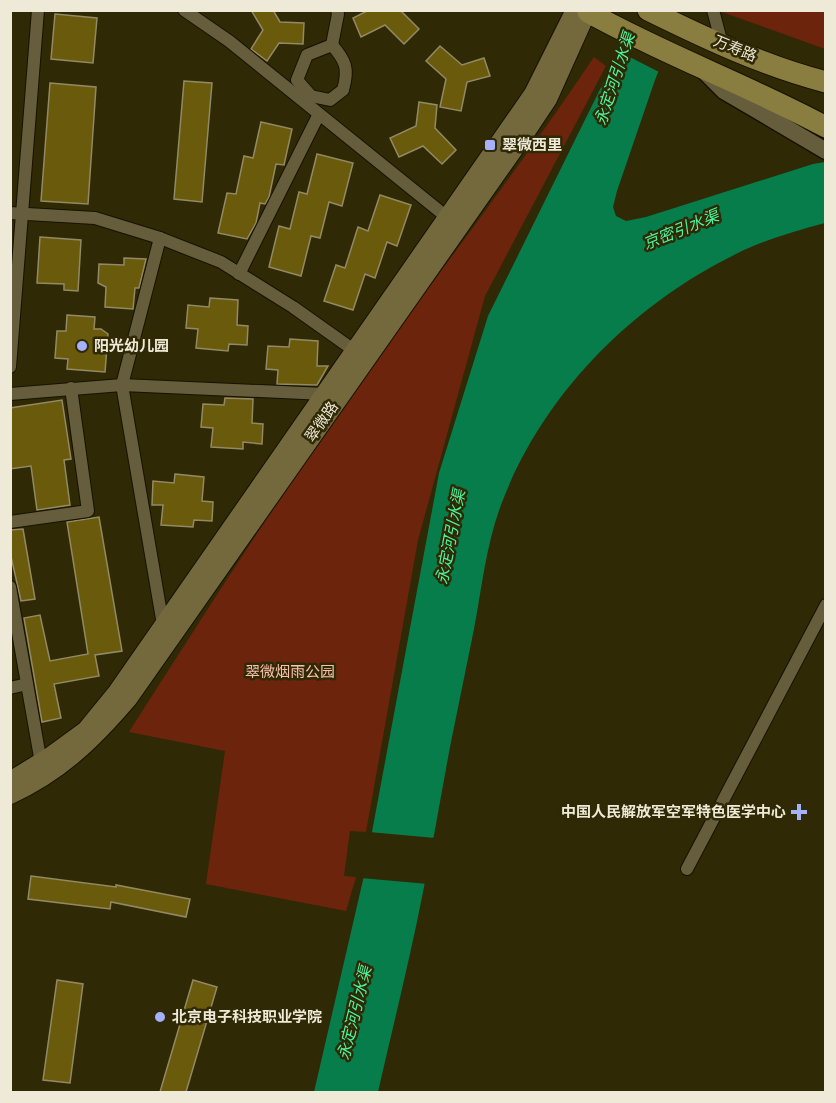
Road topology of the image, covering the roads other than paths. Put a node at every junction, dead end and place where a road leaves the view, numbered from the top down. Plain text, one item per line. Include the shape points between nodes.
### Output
1 (38, 10) edge
2 (184, 10) edge
3 (337, 10) edge
4 (648, 10) edge
5 (713, 10) edge
6 (584, 11) edge
7 (722, 44) junction
8 (332, 45) junction
9 (692, 63) junction
10 (825, 82) edge
11 (319, 114) junction
12 (825, 127) edge
13 (825, 151) edge
14 (17, 214) edge
15 (448, 218) junction
16 (160, 238) junction
17 (239, 274) junction
18 (355, 351) junction
19 (10, 367) edge
20 (122, 385) junction
21 (71, 388) junction
22 (10, 394) edge
23 (324, 394) junction
24 (10, 522) edge
25 (10, 587) edge
26 (825, 605) edge
27 (163, 625) junction
28 (27, 684) junction
29 (10, 688) edge
30 (40, 763) junction
31 (10, 781) edge
32 (10, 795) edge
33 (687, 870) dead end

1 - 14 street
2 - 11 street via 229,40
3 - 8 street
4 - 7 highway, 万寿路
5 - 7 street
6 - 9 highway, 万寿路
6 - 15 main road, 翠微路
6 - 32 main road, 翠微路 via 548,99 128,699 96,736 59,767
7 - 10 highway, 万寿路
8 - 8 street via 347,67 343,90 330,100 310,96 297,80 307,55
9 - 12 highway, 万寿路
9 - 13 street, 万寿路 via 724,91
11 - 15 street
11 - 17 street
14 - 16 street via 95,218
14 - 19 street
15 - 18 main road, 翠微路
16 - 17 street via 221,262
16 - 20 street
17 - 18 street
18 - 23 main road, 翠微路
20 - 21 street
20 - 23 street
20 - 27 street
21 - 22 street
21 - 24 street via 88,511
23 - 27 main road, 翠微路
25 - 28 street
26 - 33 street
27 - 30 main road, 翠微路 via 86,730
28 - 29 street
28 - 30 street
30 - 31 main road, 翠微路

